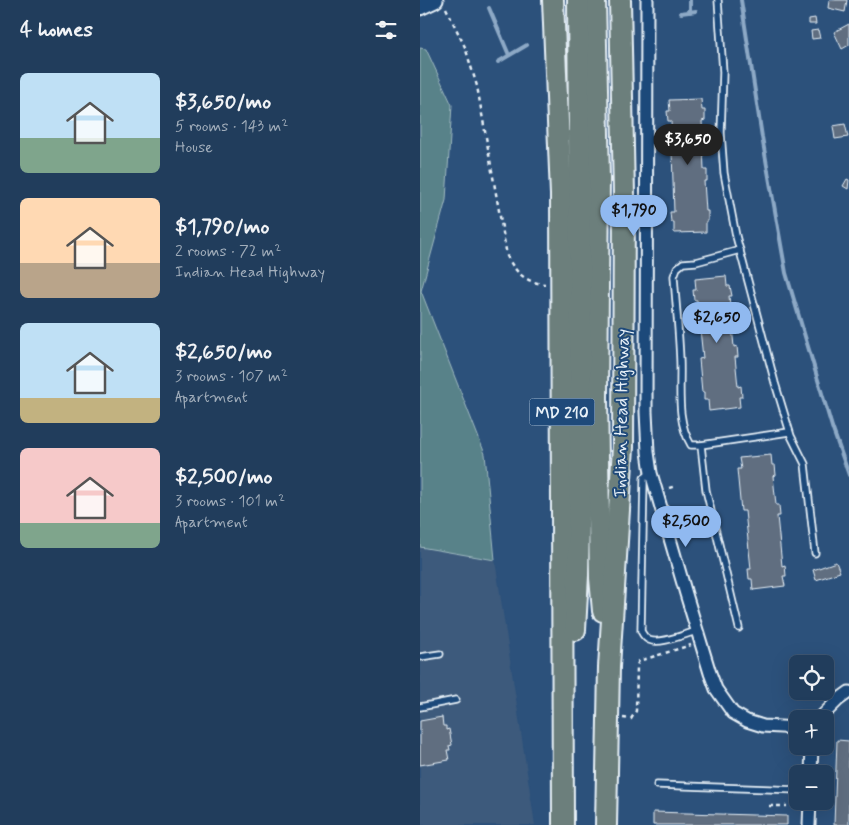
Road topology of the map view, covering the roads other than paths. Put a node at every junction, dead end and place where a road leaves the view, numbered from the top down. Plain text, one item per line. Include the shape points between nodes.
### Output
1 (553, 0) edge
2 (578, 0) edge
3 (595, 0) edge
4 (620, 0) edge
5 (647, 0) edge
6 (718, 0) edge
7 (440, 4) edge
8 (420, 7) edge
9 (740, 250) junction
10 (789, 432) junction
11 (701, 445) junction
12 (650, 473) junction
13 (815, 553) dead end
14 (739, 628) dead end
15 (697, 631) junction
16 (440, 654) dead end
17 (420, 656) edge
18 (610, 667) junction
19 (849, 692) edge
20 (456, 700) dead end
21 (420, 707) edge
22 (828, 710) edge
23 (789, 727) edge
24 (657, 785) dead end
25 (789, 790) edge
26 (563, 801) junction
27 (810, 810) edge
28 (563, 825) edge
29 (606, 825) edge
30 (809, 825) edge

1 - 26 highway, MD 210 via 561,195
2 - 26 highway via 581,388 578,575
3 - 18 highway via 600,578
4 - 18 highway, Indian Head Highway via 624,195 623,447
5 - 12 street via 646,412
6 - 9 lane via 723,72 721,133 724,173
7 - 8 main road
9 - 10 lane
9 - 11 lane via 683,263 674,276 680,362 679,402 686,437 691,445
10 - 11 lane
10 - 13 lane via 806,464
11 - 14 lane via 706,490
12 - 15 street
12 - 15 lane via 644,478 641,631 653,641
15 - 23 street via 716,689 733,713 763,726
16 - 17 lane
18 - 29 highway, Indian Head Highway
19 - 22 street
20 - 21 lane
24 - 25 lane
26 - 28 highway, MD 210
27 - 30 street

